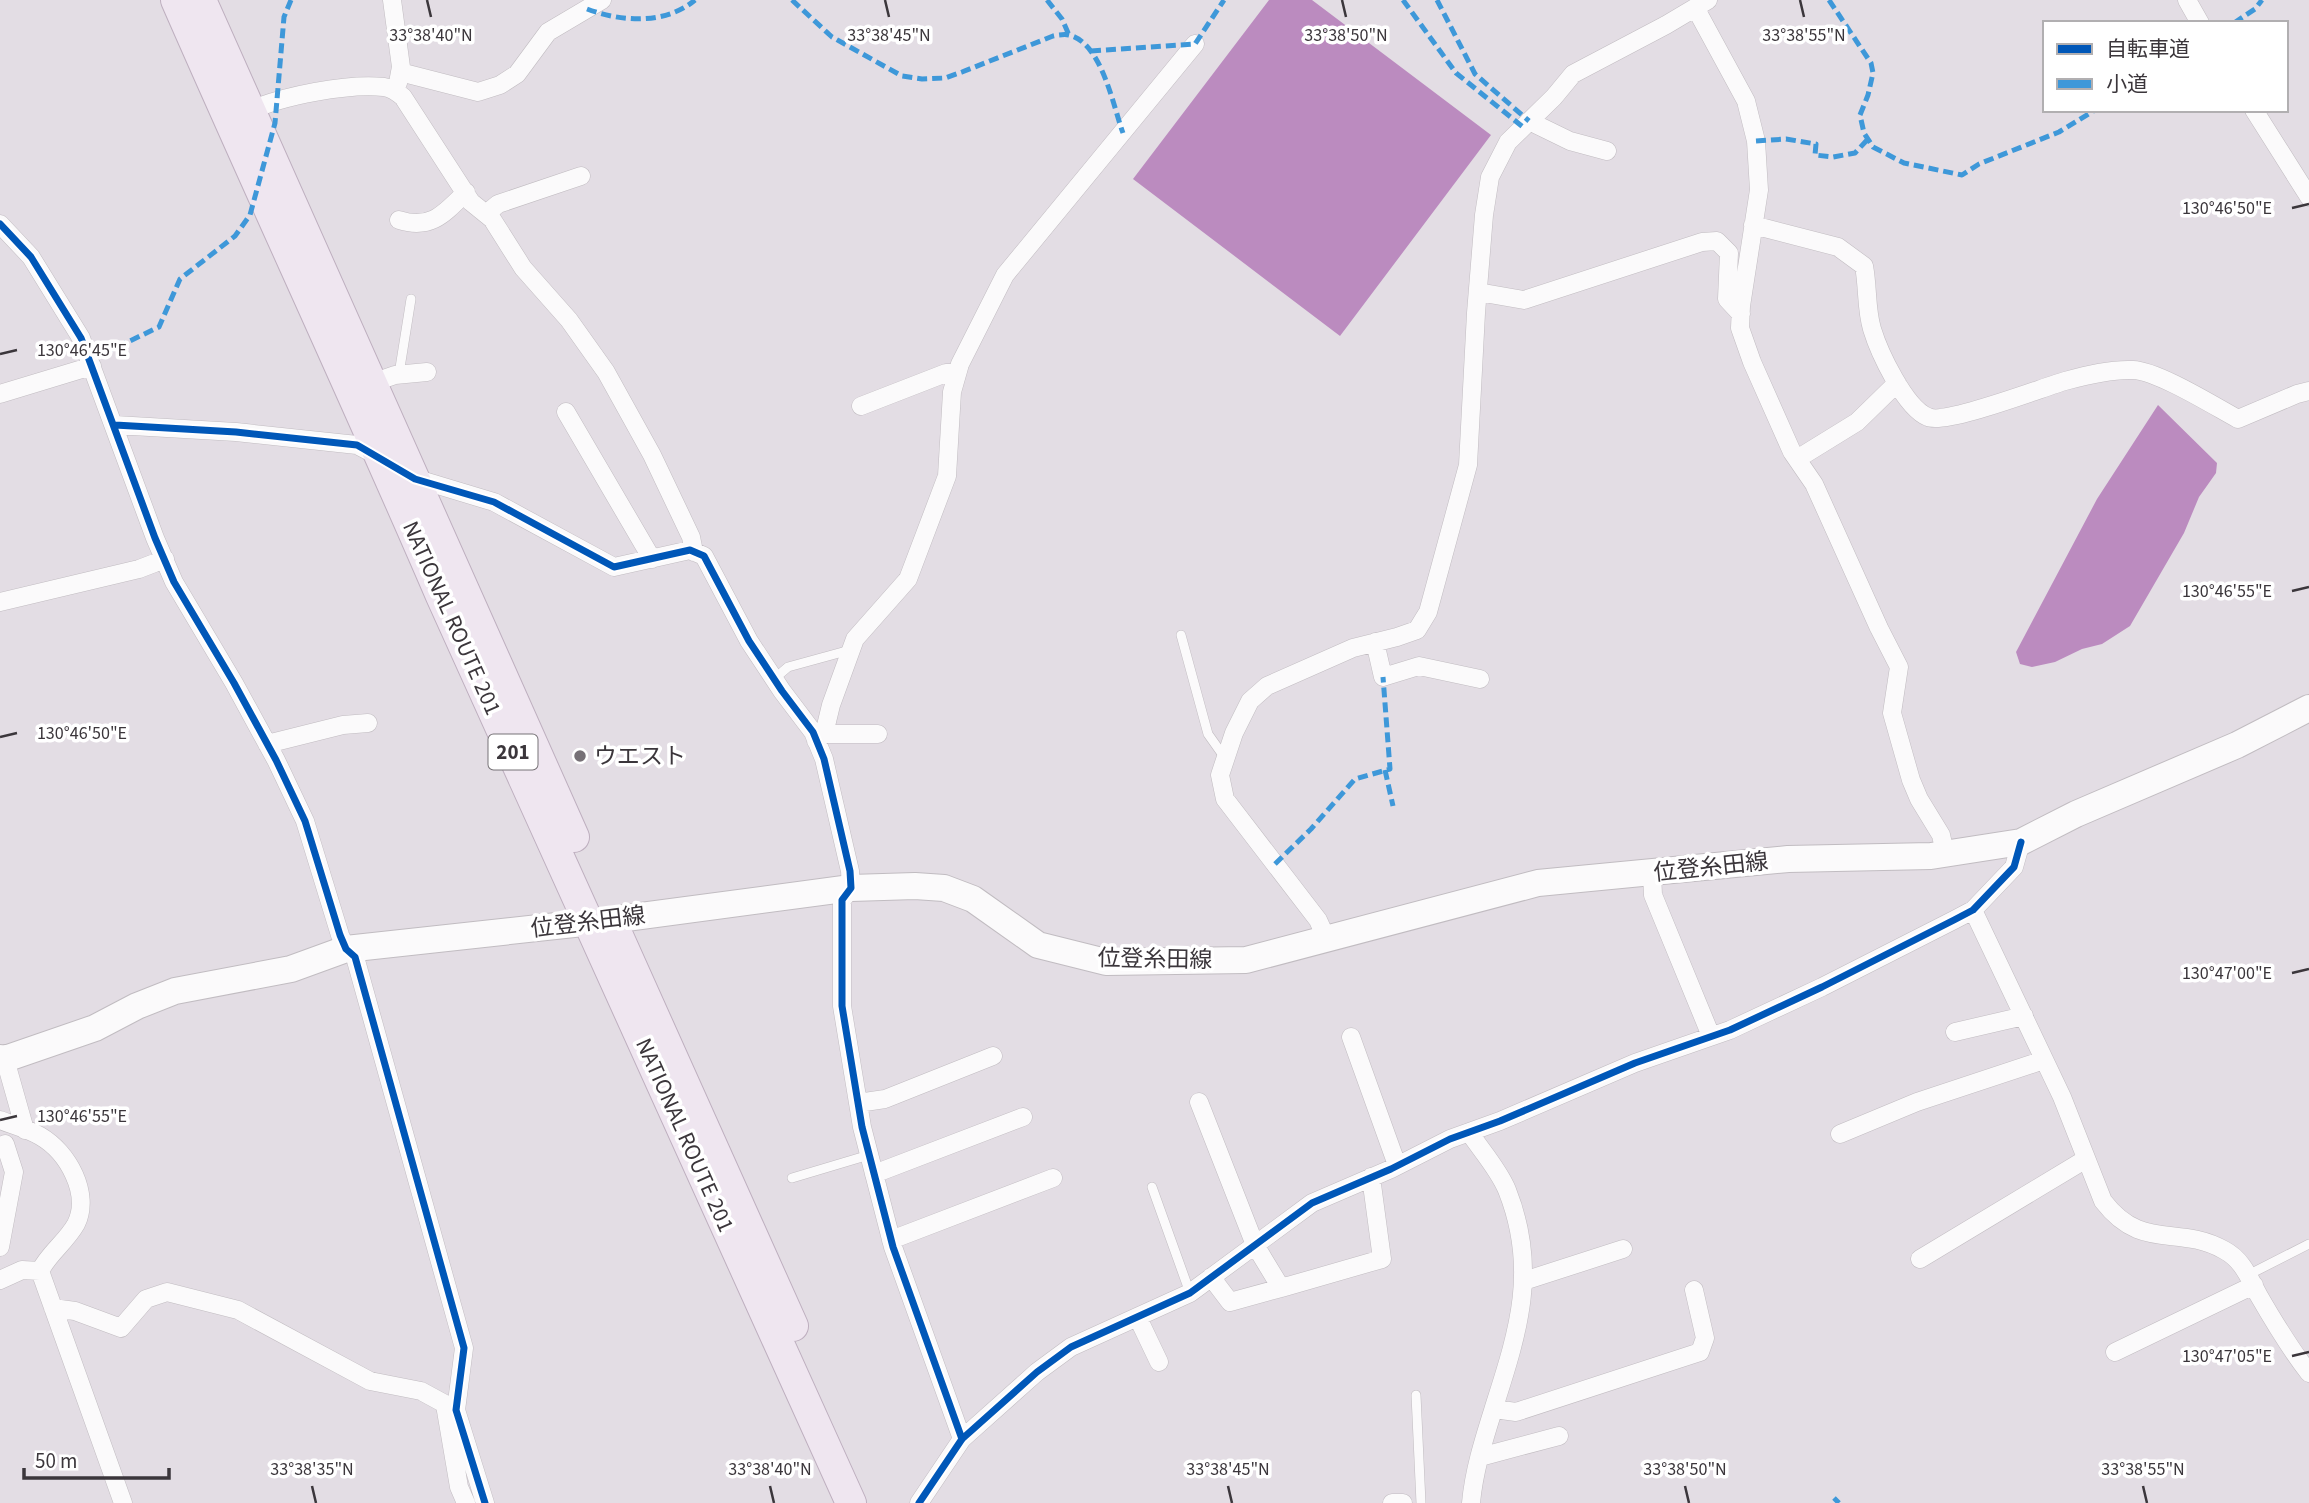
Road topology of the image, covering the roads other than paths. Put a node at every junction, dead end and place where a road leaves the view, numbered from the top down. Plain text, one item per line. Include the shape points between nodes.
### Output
1 (176, 0) edge
2 (201, 0) edge
3 (392, 0) edge
4 (602, 0) edge
5 (2187, 0) edge
6 (1702, 5) edge
7 (2199, 21) edge
8 (1195, 44) dead end
9 (400, 72) junction
10 (396, 91) junction
11 (249, 111) junction
12 (2256, 112) edge
13 (1529, 121) junction
14 (1607, 151) dead end
15 (581, 176) dead end
16 (466, 192) junction
17 (2309, 197) edge
18 (486, 214) junction
19 (398, 220) dead end
20 (0, 224) edge
21 (1754, 225) junction
22 (1478, 292) junction
23 (411, 299) dead end
24 (1741, 314) junction
25 (92, 366) junction
26 (427, 372) dead end
27 (957, 373) junction
28 (386, 379) junction
29 (1897, 383) junction
30 (2309, 391) edge
31 (0, 394) edge
32 (861, 406) dead end
33 (566, 412) dead end
34 (115, 425) junction
35 (381, 458) junction
36 (1797, 459) junction
37 (415, 479) junction
38 (694, 552) junction
39 (165, 559) junction
40 (652, 559) junction
41 (0, 602) edge
42 (1181, 635) dead end
43 (1375, 642) junction
44 (850, 650) junction
45 (774, 678) junction
46 (1480, 679) dead end
47 (2309, 708) edge
48 (368, 723) dead end
49 (878, 734) dead end
50 (820, 738) junction
51 (267, 744) junction
52 (1226, 758) junction
53 (2021, 842) junction
54 (1945, 853) junction
55 (1653, 873) junction
56 (851, 888) junction
57 (1973, 910) junction
58 (600, 921) junction
59 (1327, 940) junction
60 (346, 949) junction
61 (2024, 1016) junction
62 (1955, 1032) dead end
63 (1711, 1036) junction
64 (1351, 1037) dead end
65 (993, 1056) dead end
66 (3, 1059) edge
67 (2044, 1060) junction
68 (1199, 1102) dead end
69 (858, 1103) junction
70 (1023, 1117) dead end
71 (0, 1120) edge
72 (25, 1130) junction
73 (1468, 1132) junction
74 (1840, 1134) dead end
75 (5, 1144) dead end
76 (869, 1155) junction
77 (2086, 1159) junction
78 (1397, 1166) junction
79 (874, 1174) junction
80 (1371, 1177) junction
81 (792, 1178) dead end
82 (1053, 1178) dead end
83 (1152, 1187) dead end
84 (891, 1240) junction
85 (2309, 1244) edge
86 (1255, 1245) junction
87 (0, 1249) edge
88 (1623, 1249) dead end
89 (1920, 1259) dead end
90 (40, 1271) junction
91 (8, 1277) edge
92 (1211, 1277) junction
93 (2251, 1280) junction
94 (1524, 1281) junction
95 (1281, 1288) junction
96 (1694, 1290) dead end
97 (1190, 1293) junction
98 (53, 1308) junction
99 (1138, 1318) junction
100 (2115, 1352) dead end
101 (2303, 1355) edge
102 (1159, 1362) dead end
103 (2309, 1373) edge
104 (1416, 1395) dead end
105 (450, 1407) junction
106 (1494, 1409) junction
107 (1559, 1436) dead end
108 (962, 1439) junction
109 (1480, 1457) junction
110 (123, 1503) edge
111 (466, 1503) edge
112 (485, 1503) edge
113 (851, 1503) edge
114 (871, 1503) edge
115 (919, 1503) edge
116 (1392, 1503) edge
117 (1403, 1503) edge
118 (1421, 1503) edge
119 (1471, 1503) edge

1 - 35 highway, NATIONAL ROUTE 201 / 201
2 - 11 highway, NATIONAL ROUTE 201 / 201
3 - 9 street
4 - 9 street via 548,33 517,74 500,85 478,92
5 - 7 street
6 - 13 street via 1573,74
6 - 21 street via 1755,133 1759,190
8 - 27 street via 1005,275
9 - 10 street
10 - 11 street via 344,88 269,102
10 - 16 street
11 - 28 highway, NATIONAL ROUTE 201 / 201
12 - 17 street
13 - 14 street via 1570,141
13 - 22 street via 1508,142 1490,177
15 - 18 street via 498,204
16 - 18 street
16 - 19 street via 437,219 414,225
18 - 38 street via 606,372 652,455
20 - 25 street via 31,257 81,338
21 - 24 street
21 - 29 street via 1830,244 1864,266 1873,332
22 - 24 street via 1524,300 1717,241 1729,253 1727,299
22 - 43 street via 1468,465 1428,612 1418,630
23 - 28 lane
24 - 36 street via 1740,328 1752,362
25 - 31 street
25 - 34 street
26 - 28 street
27 - 32 street via 946,373
27 - 44 street via 947,476 913,568
28 - 37 highway, NATIONAL ROUTE 201 / 201
29 - 30 street via 1914,408 1930,419 2113,370 2151,373 2238,419
29 - 36 street via 1857,422
33 - 40 street
34 - 35 street via 357,445
34 - 39 street
35 - 37 street
35 - 58 highway, NATIONAL ROUTE 201 / 201 via 440,596
36 - 54 street via 1814,484 1899,667 1892,713 1911,780 1941,835
37 - 40 street via 494,502 614,567
37 - 58 highway, NATIONAL ROUTE 201 / 201
38 - 40 street
38 - 45 street via 704,556
39 - 41 street
39 - 51 street
42 - 52 lane via 1208,734
43 - 46 street via 1383,677 1419,666
43 - 52 street via 1267,686 1250,701
44 - 45 lane via 788,667
44 - 50 street
45 - 50 street
47 - 53 main road, 位登糸田線 via 2238,745
48 - 51 street
49 - 50 street
50 - 56 street
51 - 60 street via 305,821
52 - 59 street via 1220,775 1225,799 1318,920
53 - 54 main road, 位登糸田線
53 - 57 street via 2014,867
54 - 55 main road, 位登糸田線 via 1788,859
55 - 59 main road, 位登糸田線 via 1538,883
55 - 63 street via 1653,895
56 - 58 main road, 位登糸田線
56 - 59 main road, 位登糸田線 via 944,888 973,899 1038,945 1106,962 1246,960
56 - 69 street via 842,900 842,1006
57 - 61 street
57 - 63 street via 1822,987
58 - 60 main road, 位登糸田線
58 - 113 highway, NATIONAL ROUTE 201 / 201
58 - 114 highway, NATIONAL ROUTE 201 / 201 via 751,1230
60 - 66 main road, 位登糸田線 via 291,969 175,991 95,1028
60 - 105 street via 355,957 464,1349
61 - 62 street
61 - 67 street
63 - 73 street
64 - 78 street
65 - 69 street via 885,1099
66 - 72 street
67 - 74 street via 1917,1102
67 - 77 street
68 - 86 street
69 - 76 street
70 - 79 street
71 - 72 street
72 - 90 street via 60,1152 75,1175 80,1194 78,1221
73 - 78 street
73 - 94 street via 1506,1188 1516,1220
75 - 87 street via 14,1172
76 - 79 street
76 - 81 lane
77 - 89 street
77 - 93 street via 2103,1201 2136,1231 2202,1241 2225,1251
78 - 80 street
79 - 84 street
80 - 86 street via 1312,1203
80 - 95 street via 1382,1259
82 - 84 street
83 - 97 lane
84 - 108 street
85 - 93 lane
86 - 92 street
86 - 95 street
87 - 91 street
88 - 94 street
90 - 91 street via 22,1270
90 - 98 street
92 - 95 street via 1230,1302
92 - 97 street
93 - 100 street
93 - 101 street
94 - 106 street via 1515,1340
96 - 106 street via 1705,1338 1700,1352 1516,1412
97 - 99 street
98 - 105 street via 121,1328 146,1299 167,1292 237,1310 370,1381 421,1391
98 - 110 street
99 - 102 street
99 - 108 street via 1072,1346
101 - 103 street
104 - 118 lane
105 - 111 street via 459,1487
105 - 112 street
106 - 109 street
107 - 109 street
108 - 115 street
109 - 119 street
116 - 117 street

